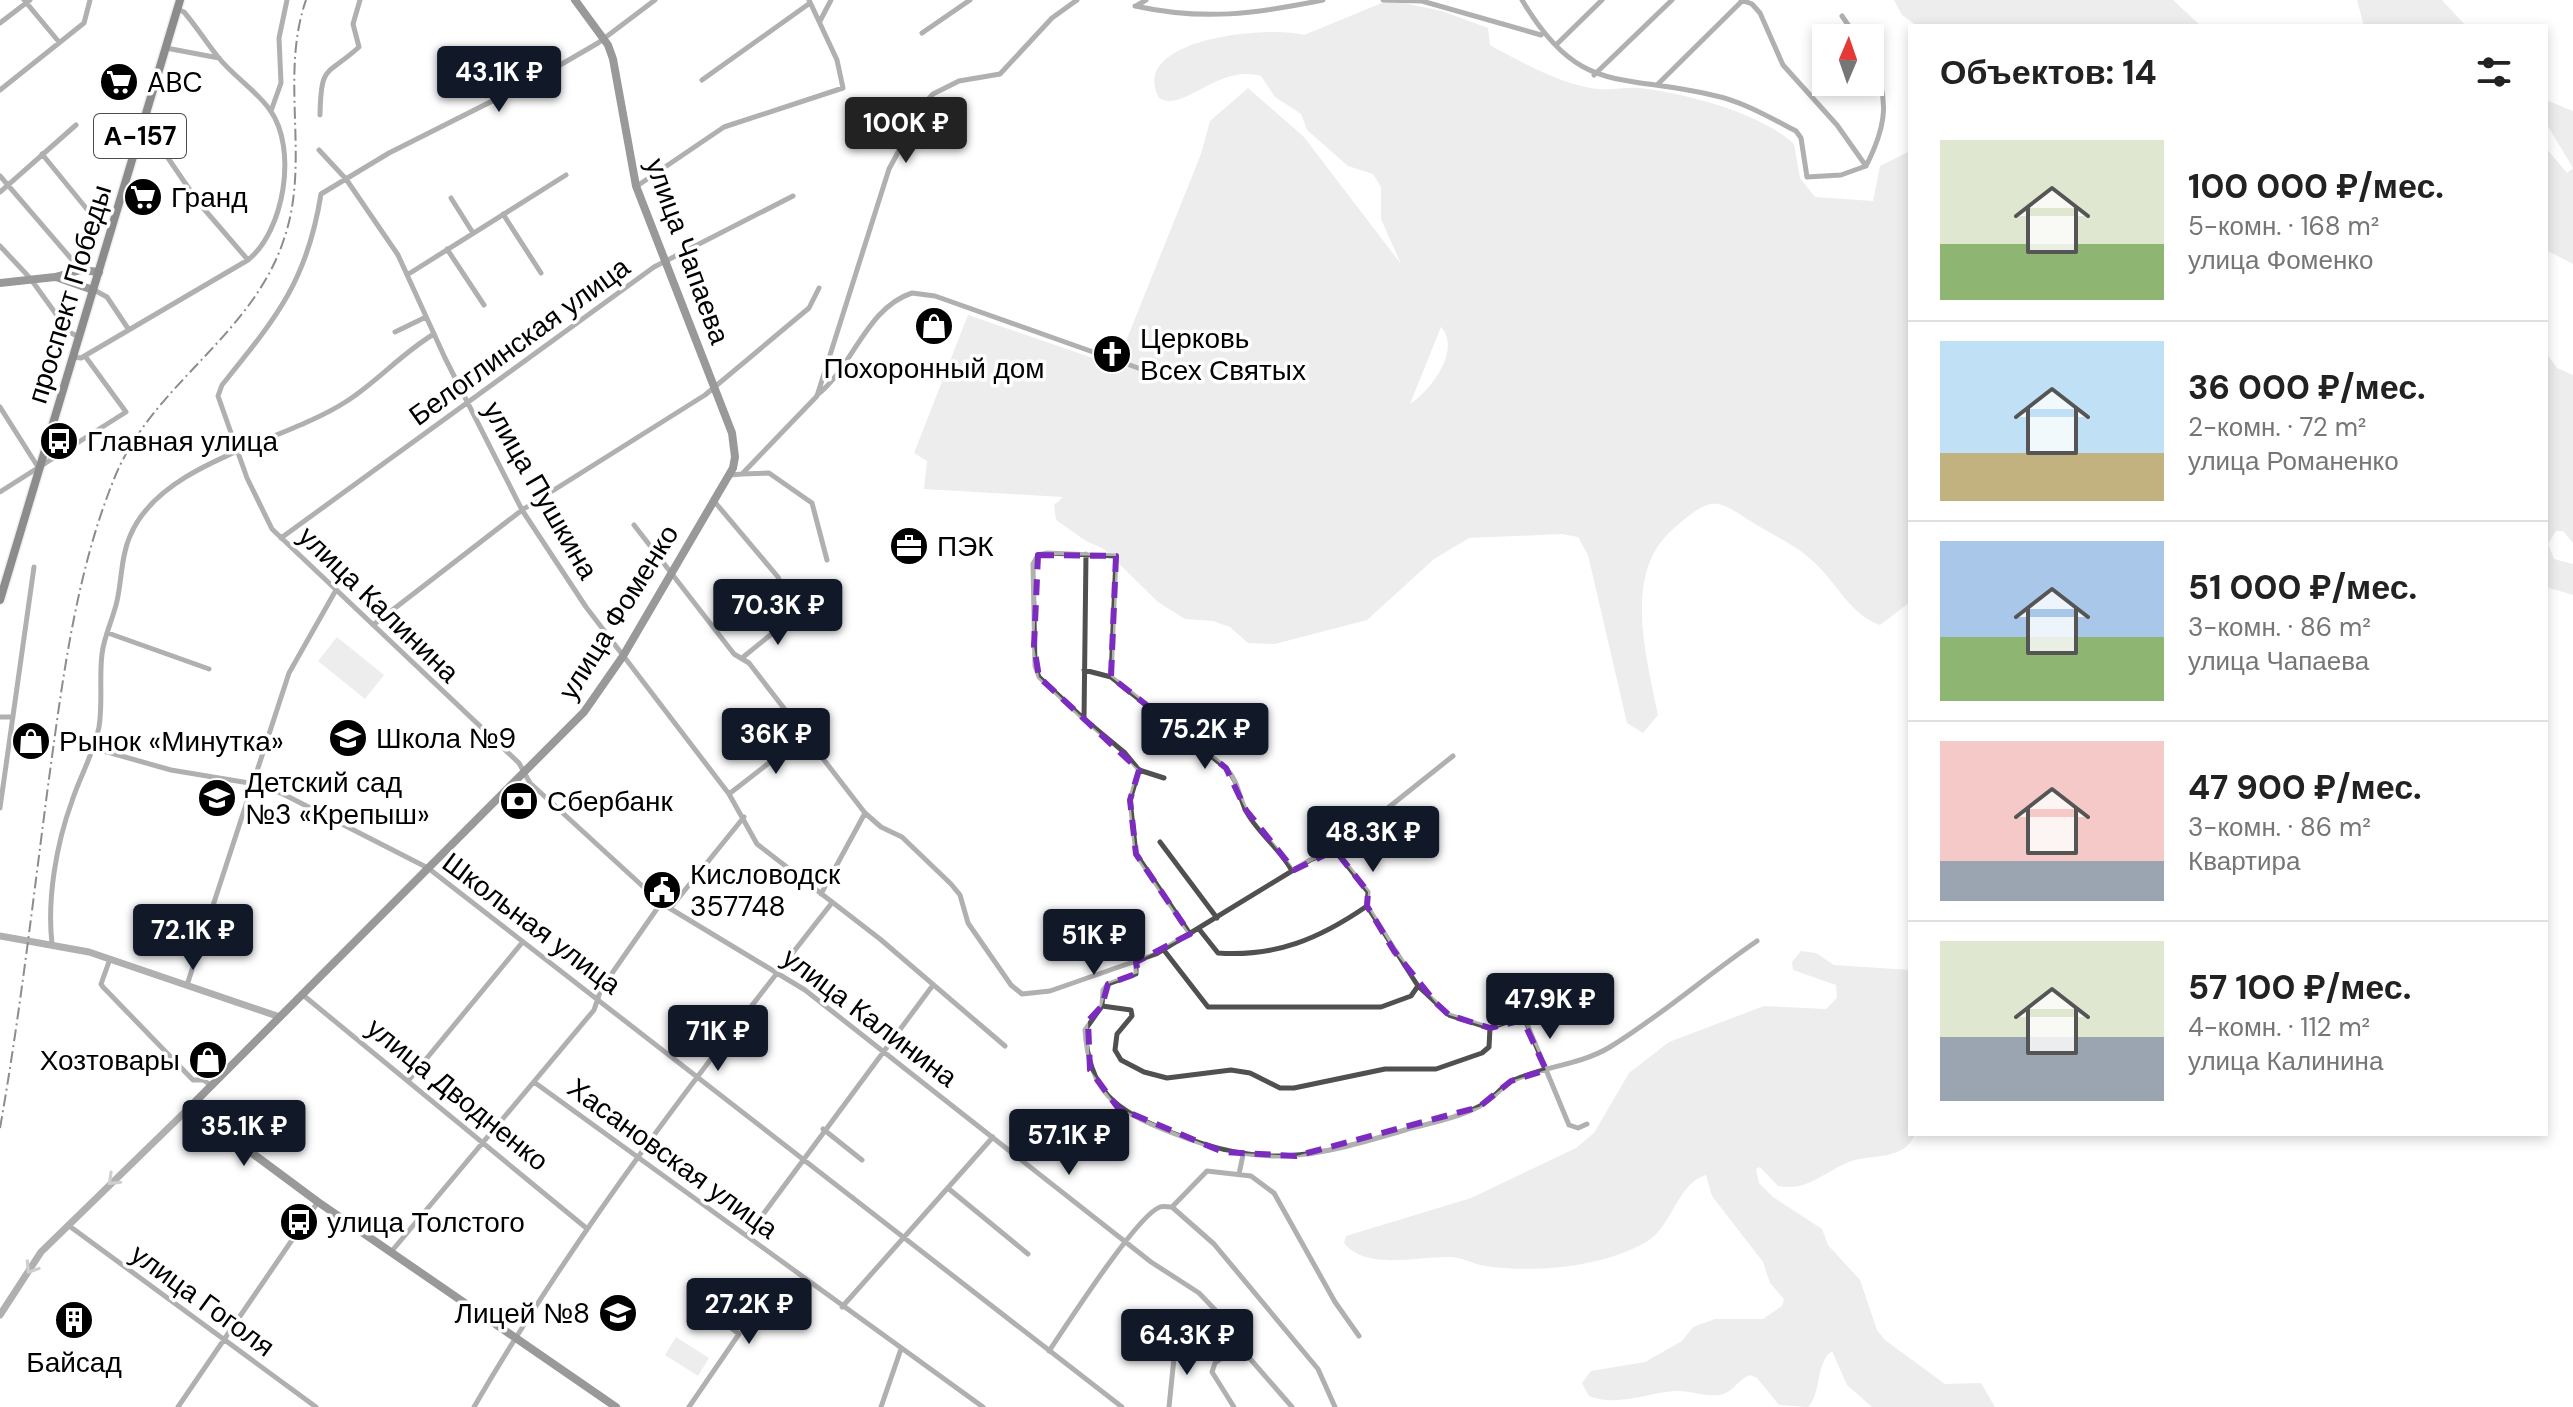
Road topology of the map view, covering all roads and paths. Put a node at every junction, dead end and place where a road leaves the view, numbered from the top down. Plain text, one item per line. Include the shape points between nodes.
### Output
1 (90, 0) edge
2 (287, 0) edge
3 (360, 0) edge
4 (575, 0) edge
5 (655, 0) edge
6 (831, 0) edge
7 (1077, 0) edge
8 (1146, 0) edge
9 (1323, 0) edge
10 (1383, 0) edge
11 (1522, 0) edge
12 (1602, 0) edge
13 (1672, 0) edge
14 (27, 1) edge
15 (809, 1) edge
16 (965, 1) edge
17 (1742, 1) edge
18 (179, 5) edge
19 (1842, 16) dead end
20 (819, 22) junction
21 (0, 23) edge
22 (1847, 24) edge
23 (922, 33) dead end
24 (1542, 35) junction
25 (604, 39) junction
26 (59, 42) junction
27 (1557, 44) junction
28 (166, 48) junction
29 (219, 58) junction
30 (1594, 75) junction
31 (702, 80) dead end
32 (1657, 85) junction
33 (1884, 89) edge
34 (0, 90) edge
35 (271, 111) junction
36 (320, 115) dead end
37 (76, 125) dead end
38 (139, 138) junction
39 (319, 150) dead end
40 (42, 154) junction
41 (1866, 166) junction
42 (566, 175) dead end
43 (0, 176) edge
44 (346, 179) junction
45 (8, 185) junction
46 (636, 186) junction
47 (0, 192) edge
48 (793, 196) dead end
49 (451, 198) dead end
50 (503, 214) junction
51 (99, 224) dead end
52 (473, 233) junction
53 (0, 246) edge
54 (447, 249) junction
55 (248, 260) junction
56 (664, 260) junction
57 (81, 270) junction
58 (99, 272) junction
59 (541, 273) dead end
60 (407, 275) junction
61 (55, 277) junction
62 (30, 278) junction
63 (0, 283) edge
64 (819, 288) dead end
65 (93, 290) junction
66 (484, 305) dead end
67 (426, 317) junction
68 (129, 330) junction
69 (395, 332) dead end
70 (434, 334) junction
71 (79, 337) junction
72 (85, 356) junction
73 (73, 357) junction
74 (1141, 369) dead end
75 (714, 386) junction
76 (817, 396) junction
77 (466, 401) junction
78 (0, 407) edge
79 (238, 453) junction
80 (39, 469) junction
81 (742, 474) junction
82 (730, 475) junction
83 (0, 492) edge
84 (714, 501) junction
85 (522, 510) junction
86 (634, 525) dead end
87 (281, 538) junction
88 (1086, 554) junction
89 (827, 560) dead end
90 (34, 567) dead end
91 (671, 573) junction
92 (336, 590) junction
93 (0, 600) edge
94 (373, 625) junction
95 (108, 633) junction
96 (623, 656) junction
97 (742, 658) junction
98 (209, 669) dead end
99 (1084, 670) junction
100 (1111, 677) junction
101 (0, 717) edge
102 (13, 717) junction
103 (1084, 719) junction
104 (805, 735) junction
105 (93, 748) junction
106 (1453, 756) dead end
107 (1139, 770) junction
108 (524, 773) junction
109 (1164, 778) dead end
110 (255, 784) junction
111 (729, 794) junction
112 (0, 808) edge
113 (865, 813) junction
114 (744, 817) junction
115 (1160, 842) dead end
116 (1335, 850) junction
117 (428, 868) junction
118 (1292, 871) junction
119 (821, 894) junction
120 (661, 903) junction
121 (831, 904) junction
122 (671, 906) junction
123 (1367, 906) junction
124 (1217, 918) junction
125 (1199, 929) junction
126 (1190, 934) junction
127 (0, 936) edge
128 (1757, 941) dead end
129 (52, 944) junction
130 (521, 944) junction
131 (1163, 949) junction
132 (110, 959) junction
133 (1136, 962) junction
134 (779, 971) junction
135 (933, 985) junction
136 (187, 986) junction
137 (1418, 986) junction
138 (302, 995) junction
139 (598, 999) junction
140 (1102, 1006) junction
141 (280, 1017) junction
142 (1490, 1028) junction
143 (1005, 1046) dead end
144 (883, 1048) junction
145 (1546, 1070) junction
146 (696, 1076) junction
147 (408, 1081) junction
148 (534, 1082) junction
149 (211, 1085) junction
150 (190, 1107) junction
151 (1587, 1124) dead end
152 (823, 1129) junction
153 (993, 1137) junction
154 (481, 1140) junction
155 (1243, 1155) junction
156 (636, 1159) junction
157 (801, 1159) junction
158 (862, 1160) dead end
159 (1239, 1174) junction
160 (949, 1189) junction
161 (318, 1202) junction
162 (1172, 1207) junction
163 (67, 1224) junction
164 (585, 1227) junction
165 (747, 1236) junction
166 (904, 1240) junction
167 (1127, 1241) junction
168 (391, 1252) junction
169 (1028, 1254) dead end
170 (693, 1299) dead end
171 (842, 1307) junction
172 (0, 1315) edge
173 (516, 1335) junction
174 (1359, 1336) dead end
175 (224, 1341) junction
176 (1170, 1341) dead end
177 (1239, 1346) junction
178 (901, 1349) junction
179 (1048, 1351) junction
180 (178, 1407) edge
181 (316, 1407) edge
182 (474, 1407) edge
183 (616, 1407) edge
184 (689, 1407) edge
185 (881, 1407) edge
186 (983, 1407) edge
187 (1122, 1407) edge
188 (1169, 1407) edge
189 (1234, 1407) edge
190 (1292, 1407) edge
191 (1335, 1407) edge

1 - 26 street via 87,19
2 - 35 street via 279,38 281,83
3 - 36 street via 353,24 359,47 330,66 320,85
4 - 25 main road, улица Чапаева
5 - 25 street
6 - 20 street
7 - 76 street via 1052,18 1000,74 945,87 911,123 889,169
8 - 9 street via 1135,6 1207,17
10 - 24 street via 1422,1
11 - 24 street
12 - 27 street
13 - 30 street
14 - 21 street
14 - 26 street
15 - 20 street
15 - 31 street
16 - 23 street
17 - 32 street
17 - 41 street via 1760,13 1783,65
18 - 28 main road, проспект Победы / А-157
18 - 29 street
19 - 22 street
20 - 46 street via 843,88 738,120
24 - 27 street
25 - 44 street
25 - 46 main road, улица Чапаева via 613,59
26 - 34 street
27 - 30 street
28 - 29 street
28 - 38 main road, проспект Победы / А-157
29 - 35 street
30 - 32 street
32 - 41 street via 1733,100 1796,131 1807,177 1841,175
33 - 41 street via 1886,105
35 - 55 street via 283,155 279,211 267,240
37 - 40 street
38 - 55 street via 166,155
38 - 58 main road, проспект Победы / А-157
39 - 44 street, улица Пушкина
40 - 45 street
40 - 51 street
42 - 50 street
43 - 45 street
44 - 60 street, улица Пушкина
44 - 79 street, улица Калинина via 321,194 310,251 295,287 222,385 218,396
45 - 47 street
45 - 57 street
46 - 56 main road, улица Чапаева
48 - 56 street, Белоглинская улица
49 - 52 street
50 - 52 street
50 - 59 street
52 - 54 street
53 - 62 street
54 - 60 street
54 - 66 street
55 - 68 street
56 - 75 main road, улица Чапаева
56 - 77 street, Белоглинская улица
57 - 58 main road
57 - 61 main road
58 - 65 main road, проспект Победы / А-157
60 - 67 street, улица Пушкина
61 - 62 main road
61 - 65 main road
62 - 63 main road
62 - 71 street via 69,332
64 - 75 street via 798,319
65 - 68 street via 107,297
65 - 71 main road, проспект Победы / А-157
67 - 69 street
67 - 70 street, улица Пушкина
68 - 72 street
70 - 77 street, улица Пушкина
70 - 79 street via 348,401
71 - 73 main road, проспект Победы / А-157
72 - 73 street
72 - 80 street via 126,412
73 - 80 main road, проспект Победы / А-157
74 - 76 street via 935,296 912,293 881,315 835,381
75 - 82 main road, улица Чапаева via 735,444
75 - 85 street
76 - 81 street
77 - 85 street, улица Пушкина
77 - 87 street, Белоглинская улица
78 - 80 street
79 - 87 street, улица Калинина
79 - 95 street via 204,466 148,504 124,554
80 - 83 street
80 - 93 main road, проспект Победы / А-157
81 - 82 street
81 - 89 street via 769,473 812,503
82 - 84 main road, улица Фоменко
84 - 91 main road, улица Фоменко
84 - 97 street via 778,577 795,615
85 - 94 street
85 - 96 street, улица Пушкина
86 - 91 street
87 - 92 street, улица Калинина
88 - 99 street
88 - 100 street via 1116,556
88 - 103 street via 1047,553 1033,564 1035,666 1039,677
90 - 102 street
91 - 96 main road, улица Фоменко
91 - 97 street
92 - 94 street, улица Калинина
92 - 110 street via 289,673
94 - 108 street, улица Калинина
95 - 98 street
95 - 105 street
96 - 108 main road, улица Фоменко via 584,712
96 - 111 street, улица Пушкина
97 - 104 street
99 - 100 street
99 - 103 street
100 - 118 street via 1232,775 1246,810
101 - 102 street
102 - 112 street
103 - 107 street
104 - 111 street
104 - 113 street
105 - 110 street, Школьная улица via 171,770
105 - 129 street via 71,803 59,854 49,914
106 - 116 street
107 - 109 street
107 - 126 street via 1130,800 1136,854
108 - 117 main road, улица Фоменко
108 - 120 street, улица Калинина
110 - 117 street, Школьная улица
110 - 136 street
111 - 114 street, улица Пушкина
113 - 119 street
113 - 133 street via 902,837 951,884 968,923 1022,994 1050,991
114 - 119 street, улица Пушкина via 757,844
114 - 122 street
115 - 124 street
116 - 118 street
116 - 123 street via 1368,892
117 - 130 street, Школьная улица
117 - 138 main road, улица Фоменко
118 - 124 street
119 - 121 street, улица Пушкина
120 - 122 street, улица Калинина
120 - 139 street
121 - 134 street
121 - 135 street, улица Пушкина
122 - 134 street, улица Калинина
123 - 125 street via 1305,942 1275,952 1218,953
123 - 137 street
124 - 125 street
125 - 126 street
126 - 131 street
127 - 129 street
128 - 145 street via 1611,1047
129 - 132 street
130 - 139 street, Школьная улица
130 - 147 street
131 - 133 street
131 - 137 street via 1208,1007 1381,1007 1399,1003
132 - 136 street
132 - 149 street via 103,987 193,1080
133 - 140 street via 1136,974 1103,990
134 - 144 street, улица Калинина
134 - 146 street
135 - 143 street, улица Пушкина
135 - 144 street
136 - 141 street
137 - 142 street via 1449,1015
138 - 141 main road, улица Фоменко
138 - 147 street, улица Дводненко
139 - 146 street, Школьная улица
139 - 148 street
140 - 142 street via 1131,1010 1117,1034 1115,1050 1121,1060 1144,1072 1167,1078 1231,1070 1280,1088 1407,1067 1436,1069 1482,1053 1489,1047
140 - 155 street via 1088,1021 1086,1046 1090,1070 1118,1108 1196,1142
141 - 149 main road, улица Фоменко
142 - 145 street via 1523,1020
144 - 152 street
144 - 153 street, улица Калинина
145 - 151 street via 1569,1125
145 - 155 street via 1511,1081 1479,1107 1352,1146 1296,1156
146 - 156 street
146 - 157 street, Школьная улица
147 - 154 street, улица Дводненко
148 - 154 street
148 - 156 street, Хасановская улица
149 - 150 main road, улица Фоменко
150 - 161 main road
150 -> 163 street, улица Фоменко
152 - 157 street
152 - 158 street
153 - 160 street
153 - 167 street, улица Калинина
154 - 164 street, улица Дводненко
154 - 168 street
155 - 159 street
156 - 164 street
156 - 165 street, Хасановская улица
157 - 165 street
157 - 166 street, Школьная улица
159 - 162 street via 1207,1171
159 - 174 street via 1274,1193
160 - 166 street
160 - 169 street
161 - 168 main road
161 - 175 street
162 - 167 street via 1152,1212
162 - 191 street via 1214,1244 1318,1369
163 -> 172 street, улица Фоменко via 41,1252
163 - 175 street, улица Гоголя
164 - 173 street
165 - 171 street, Хасановская улица
166 - 171 street
166 - 179 street, Школьная улица
167 - 177 street, улица Калинина via 1199,1293
167 - 179 street
168 - 173 main road
170 - 184 street via 739,1334
171 - 178 street, Хасановская улица
173 - 182 street
173 - 183 main road
175 - 180 street
175 - 181 street, улица Гоголя
176 - 188 street via 1174,1358
177 - 189 street via 1215,1363 1212,1372
177 - 190 street, улица Калинина
178 - 185 street
178 - 186 street, Хасановская улица
179 - 187 street, Школьная улица

